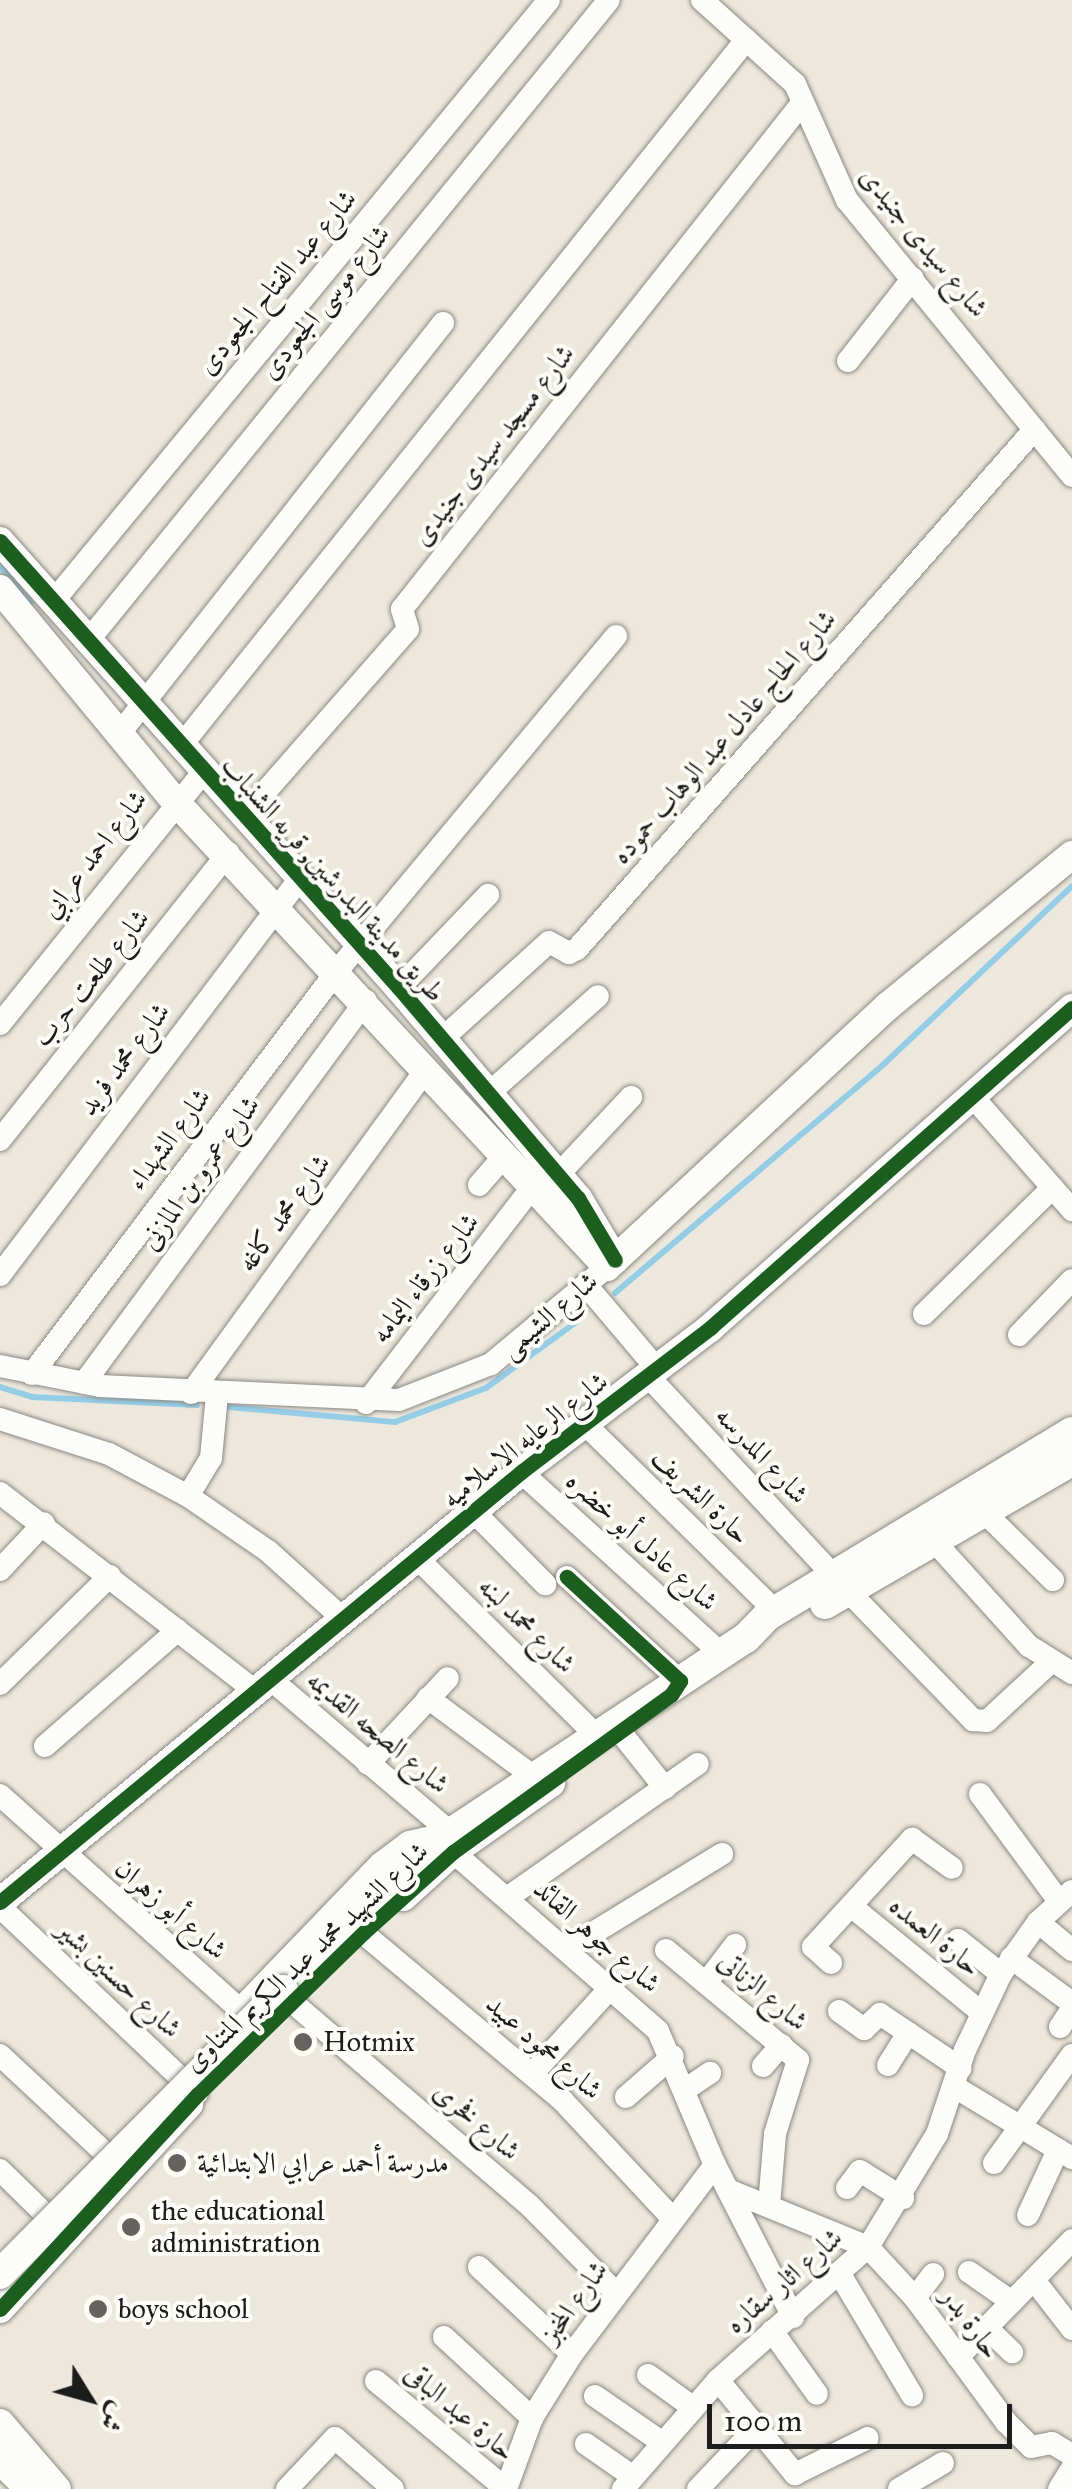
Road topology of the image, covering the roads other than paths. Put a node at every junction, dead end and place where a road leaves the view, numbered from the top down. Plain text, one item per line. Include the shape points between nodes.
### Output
1 (549, 0) edge
2 (609, 0) edge
3 (702, 0) edge
4 (746, 40) junction
5 (803, 102) junction
6 (913, 278) junction
7 (443, 323) dead end
8 (848, 362) dead end
9 (1034, 430) junction
10 (1071, 471) edge
11 (0, 541) edge
12 (0, 589) edge
13 (52, 603) junction
14 (616, 636) dead end
15 (87, 642) junction
16 (142, 704) junction
17 (120, 733) junction
18 (180, 747) junction
19 (203, 772) junction
20 (174, 800) junction
21 (243, 816) junction
22 (228, 854) junction
23 (1072, 855) edge
24 (299, 880) junction
25 (488, 895) dead end
26 (276, 904) junction
27 (359, 944) junction
28 (337, 971) junction
29 (398, 988) junction
30 (598, 996) dead end
31 (366, 1001) junction
32 (1068, 1018) edge
33 (0, 1024) edge
34 (442, 1040) junction
35 (426, 1070) junction
36 (488, 1094) junction
37 (972, 1096) junction
38 (631, 1097) dead end
39 (0, 1140) edge
40 (503, 1157) junction
41 (558, 1174) junction
42 (479, 1184) dead end
43 (1052, 1188) junction
44 (531, 1189) junction
45 (1072, 1210) edge
46 (602, 1271) junction
47 (0, 1276) edge
48 (1072, 1280) edge
49 (924, 1314) dead end
50 (1019, 1335) dead end
51 (0, 1366) edge
52 (653, 1372) junction
53 (32, 1374) junction
54 (84, 1383) junction
55 (192, 1393) junction
56 (217, 1395) junction
57 (366, 1403) junction
58 (0, 1419) edge
59 (584, 1424) junction
60 (1072, 1432) edge
61 (1072, 1461) edge
62 (521, 1472) junction
63 (0, 1493) edge
64 (188, 1496) junction
65 (473, 1511) junction
66 (984, 1512) junction
67 (44, 1524) junction
68 (934, 1541) junction
69 (416, 1557) junction
70 (0, 1570) edge
71 (110, 1576) junction
72 (1053, 1580) dead end
73 (840, 1583) junction
74 (776, 1610) junction
75 (341, 1618) junction
76 (178, 1630) junction
77 (734, 1646) junction
78 (1050, 1662) junction
79 (1072, 1672) edge
80 (448, 1678) dead end
81 (680, 1681) junction
82 (260, 1683) junction
83 (0, 1684) edge
84 (428, 1698) junction
85 (609, 1735) junction
86 (45, 1746) dead end
87 (368, 1764) junction
88 (698, 1764) dead end
89 (534, 1778) junction
90 (665, 1788) junction
91 (980, 1794) dead end
92 (0, 1795) edge
93 (450, 1841) junction
94 (60, 1852) junction
95 (722, 1854) dead end
96 (952, 1868) dead end
97 (3, 1894) edge
98 (1065, 1896) edge
99 (507, 1898) junction
100 (851, 1906) junction
101 (1038, 1922) junction
102 (363, 1933) junction
103 (958, 1940) dead end
104 (735, 1945) dead end
105 (568, 1949) junction
106 (666, 1950) dead end
107 (1072, 1950) edge
108 (831, 1963) dead end
109 (1006, 1966) junction
110 (706, 1983) junction
111 (612, 1986) junction
112 (288, 1996) junction
113 (242, 2011) junction
114 (839, 2012) dead end
115 (981, 2012) junction
116 (1068, 2013) edge
117 (908, 2033) junction
118 (781, 2045) junction
119 (0, 2055) edge
120 (1072, 2055) edge
121 (673, 2056) junction
122 (888, 2065) dead end
123 (763, 2066) dead end
124 (710, 2073) dead end
125 (532, 2074) junction
126 (958, 2078) junction
127 (188, 2085) junction
128 (686, 2089) junction
129 (626, 2097) dead end
130 (1018, 2126) junction
131 (104, 2152) junction
132 (1065, 2154) edge
133 (994, 2163) dead end
134 (714, 2164) junction
135 (0, 2170) edge
136 (847, 2188) dead end
137 (728, 2190) junction
138 (903, 2198) junction
139 (769, 2206) junction
140 (44, 2213) junction
141 (1028, 2215) dead end
142 (673, 2219) junction
143 (1072, 2240) edge
144 (868, 2246) junction
145 (0, 2259) edge
146 (478, 2266) dead end
147 (969, 2272) dead end
148 (0, 2274) edge
149 (933, 2274) dead end
150 (842, 2276) junction
151 (1034, 2280) junction
152 (616, 2293) junction
153 (915, 2298) junction
154 (1012, 2302) junction
155 (0, 2309) edge
156 (793, 2317) junction
157 (987, 2328) junction
158 (1072, 2330) edge
159 (772, 2332) junction
160 (444, 2337) dead end
161 (1012, 2352) dead end
162 (572, 2354) junction
163 (958, 2357) junction
164 (648, 2375) dead end
165 (718, 2380) junction
166 (376, 2381) dead end
167 (817, 2394) dead end
168 (912, 2395) dead end
169 (595, 2396) dead end
170 (691, 2406) junction
171 (532, 2418) junction
172 (0, 2423) edge
173 (758, 2426) junction
174 (868, 2438) dead end
175 (660, 2442) junction
176 (586, 2444) dead end
177 (1072, 2455) edge
178 (0, 2459) edge
179 (943, 2464) dead end
180 (632, 2483) edge
181 (912, 2488) edge
182 (31, 2489) edge
183 (57, 2489) edge
184 (287, 2489) edge
185 (393, 2489) edge
186 (506, 2489) edge
187 (698, 2489) edge

1 - 13 street, شارع عبد الفتاح الجعودى
2 - 15 street, شارع موسى الجعودى
3 - 4 street, شارع سيدى جنيدى
4 - 5 street, شارع سيدى جنيدى via 795,84
4 - 18 street
5 - 6 street, شارع سيدى جنيدى via 848,200
5 - 21 street, شارع مسجد سيدى جنيدى via 402,608 408,629
6 - 8 street
6 - 9 street, شارع سيدى جنيدى
7 - 16 street
9 - 10 street, شارع سيدى جنيدى
9 - 34 street, شارع الحاج عادل عبد الوهاب حموده via 577,949 569,953 549,942
11 - 13 street, طريق مدينة البدرشين, قريه الشنباب
12 - 17 street, طريق مدينة البدرشين, قريه الشنباب
13 - 15 street, طريق مدينة البدرشين, قريه الشنباب
14 - 27 street, شارع الشهداء
15 - 16 street, طريق مدينة البدرشين, قريه الشنباب
16 - 17 street
16 - 18 street, طريق مدينة البدرشين, قريه الشنباب
17 - 20 street, طريق مدينة البدرشين, قريه الشنباب
18 - 19 street, طريق مدينة البدرشين, قريه الشنباب
19 - 20 street, شارع احمد عرابي
19 - 21 street, طريق مدينة البدرشين, قريه الشنباب
20 - 22 street, طريق مدينة البدرشين, قريه الشنباب
20 - 33 street, شارع احمد عرابي
21 - 24 street, طريق مدينة البدرشين, قريه الشنباب
22 - 26 street, طريق مدينة البدرشين, قريه الشنباب
22 - 39 street, شارع طلعت حرب
23 - 46 street, شارع الشيمى via 888,1006
24 - 26 street, شارع محمد فريد
24 - 27 street, طريق مدينة البدرشين, قريه الشنباب
25 - 29 street
26 - 28 street, طريق مدينة البدرشين, قريه الشنباب
26 - 47 street, شارع محمد فريد
27 - 28 street, شارع الشهداء
27 - 29 street, طريق مدينة البدرشين, قريه الشنباب
28 - 31 street, طريق مدينة البدرشين, قريه الشنباب
28 - 53 street, شارع الشهداء
29 - 34 street, طريق مدينة البدرشين, قريه الشنباب
30 - 36 street
31 - 35 street, طريق مدينة البدرشين, قريه الشنباب
31 - 54 street, شارع عمرو بن المازنى
32 - 37 street, شارع الرعايه الاسلاميه
34 - 36 street, طريق مدينة البدرشين, قريه الشنباب
35 - 40 street, طريق مدينة البدرشين, قريه الشنباب
35 - 55 street, شارع محمد كاغه
36 - 41 street, طريق مدينة البدرشين, قريه الشنباب
37 - 43 street
37 - 52 street, شارع الرعايه الاسلاميه
38 - 41 street
40 - 42 street
40 - 44 street, طريق مدينة البدرشين, قريه الشنباب
41 - 46 street, طريق مدينة البدرشين, قريه الشنباب
43 - 45 street
43 - 49 street
44 - 46 street, طريق مدينة البدرشين, قريه الشنباب
44 - 57 street, شارع زرقاء اليمامه
46 - 52 street, شارع المدرسه
46 - 57 street, شارع الشيمى via 518,1344 462,1380
48 - 50 street
51 - 53 street, شارع الشيمى
52 - 59 street, شارع الرعايه الاسلاميه
52 - 73 street, شارع المدرسه
53 - 54 street, شارع الشيمى
54 - 55 street, شارع الشيمى
55 - 56 street, شارع الشيمى
56 - 57 street, شارع الشيمى
56 - 64 street via 211,1458
58 - 64 street via 109,1454
59 - 62 street, شارع الرعايه الاسلاميه
59 - 74 street, حارة الشريف
60 - 73 main road
61 - 66 main road
62 - 65 street, شارع الرعايه الاسلاميه
62 - 77 street, شارع عادل أبو خضره
63 - 67 street
64 - 75 street via 268,1551
65 - 69 street, شارع الرعايه الاسلاميه
65 - 81 street
66 - 68 main road
66 - 72 street
67 - 70 street
67 - 71 street
68 - 73 main road
68 - 78 street via 1014,1632
69 - 75 street, شارع الرعايه الاسلاميه
69 - 85 street, شارع محمد لبنه
71 - 76 street
71 - 83 street
73 - 74 main road
73 - 77 main road via 773,1634
73 - 78 street, شارع المدرسه via 973,1720 987,1721
74 - 77 main road
75 - 82 street, شارع الرعايه الاسلاميه
76 - 82 street
76 - 86 street
77 - 81 main road
78 - 79 street
80 - 84 street
81 - 85 main road
82 - 87 street, شارع الصحه القديمه
82 - 94 street, شارع الرعايه الاسلاميه
84 - 87 street
84 - 89 street
85 - 89 main road
85 - 90 street, شارع محمد لبنه
85 - 93 street, شارع الشهيد محمد عبد الكريم المتناوى
87 - 93 street, شارع الصحه القديمه
88 - 90 street
89 - 93 main road
90 - 99 street
91 - 98 street
92 - 94 street, شارع أبو زهران
93 - 99 street, شارع جوهر القائد
93 - 102 street, شارع الشهيد محمد عبد الكريم المتناوى
93 - 112 main road
93 - 113 street, شارع الشهيد محمد عبد الكريم المتناوى via 410,1845 382,1866
94 - 97 street, شارع الرعايه الاسلاميه
94 - 113 street, شارع أبو زهران
95 - 105 street
96 - 100 street, حارة العمده via 914,1838
97 - 127 street, شارع حسنين بشير
98 - 101 street, شارع اثار سقاره
99 - 105 street, شارع جوهر القائد
100 - 108 street, حارة العمده via 813,1947
100 - 115 street, حارة العمده
101 - 107 street
101 - 109 street, شارع اثار سقاره
102 - 112 street, شارع الشهيد محمد عبد الكريم المتناوى
102 - 125 street, شارع محمود عبيد
103 - 109 street
104 - 110 street
105 - 111 street, شارع جوهر القائد
106 - 110 street, شارع الزناتى
109 - 115 street, شارع اثار سقاره
109 - 116 street
110 - 118 street, شارع الزناتى
111 - 121 street, شارع جوهر القائد
111 - 125 street
112 - 127 street, شارع الشهيد محمد عبد الكريم المتناوى
112 - 148 main road, bridge
112 - 152 street, شارع فخرى via 530,2206
113 - 127 street, شارع الشهيد محمد عبد الكريم المتناوى
114 - 117 street via 864,2029 880,2014
115 - 126 street, شارع اثار سقاره
117 - 122 street
117 - 126 street
118 - 123 street
118 - 139 street, شارع الزناتى via 798,2060 775,2134
119 - 131 street
120 - 130 street
121 - 128 street, شارع جوهر القائد
121 - 129 street
124 - 128 street
125 - 142 street, شارع محمود عبيد
126 - 130 street
126 - 138 street, شارع اثار سقاره
127 - 131 street, شارع الشهيد محمد عبد الكريم المتناوى
127 - 155 street, شارع الشهيد محمد عبد الكريم المتناوى
128 - 134 street, شارع جوهر القائد
130 - 132 street
130 - 133 street
131 - 140 street, شارع الشهيد محمد عبد الكريم المتناوى
132 - 141 street
134 - 137 street, شارع جوهر القائد
134 - 142 street, شارع المخبز
135 - 140 street
136 - 138 street via 860,2171
137 - 139 street
137 - 156 street, شارع جوهر القائد
138 - 144 street, شارع اثار سقاره
139 - 144 street
140 - 145 street, شارع الشهيد محمد عبد الكريم المتناوى
142 - 152 street, شارع المخبز
143 - 151 street
144 - 150 street, شارع اثار سقاره
144 - 153 street, حارة بدر
146 - 162 street
147 - 154 street
149 - 153 street
150 - 156 street, شارع اثار سقاره
150 - 168 street
151 - 154 street
151 - 158 street
152 - 162 street, شارع المخبز
153 - 163 street, حارة بدر
154 - 157 street
156 - 159 street, شارع اثار سقاره
157 - 161 street
157 - 163 street
159 - 165 street, شارع اثار سقاره
159 - 167 street
160 - 171 street
162 - 171 street, شارع المخبز
163 - 177 street, حارة بدر via 1031,2447 1052,2444
164 - 170 street
165 - 170 street, شارع اثار سقاره
165 - 173 street
166 - 186 street, حارة عبد الباقى
169 - 175 street
170 - 175 street, شارع اثار سقاره
171 - 186 street, شارع المخبز
172 - 183 street
173 - 174 street via 795,2474
173 - 187 street
175 - 180 street, شارع اثار سقاره
176 - 180 street
178 - 182 main road
179 - 181 street
184 - 185 street via 335,2438

